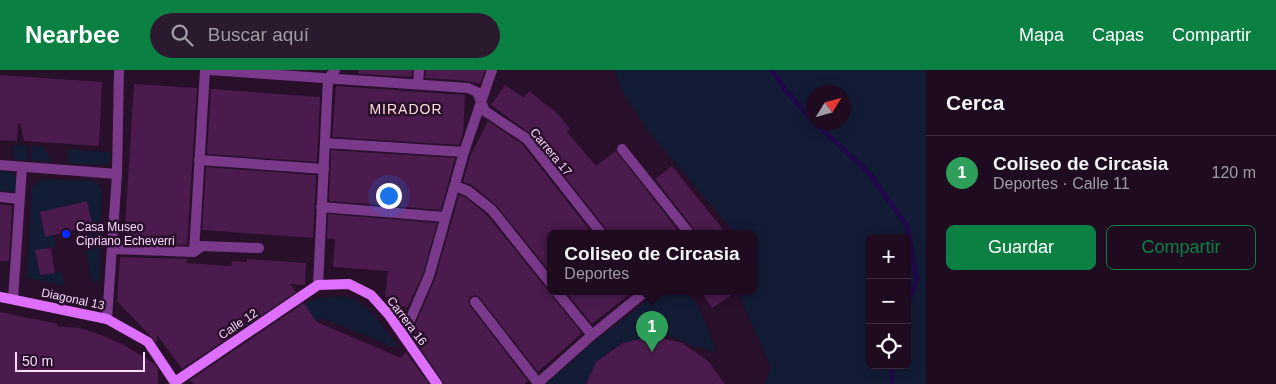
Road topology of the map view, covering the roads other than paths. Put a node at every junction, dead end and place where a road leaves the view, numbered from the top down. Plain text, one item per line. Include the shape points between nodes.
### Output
1 (119, 70) edge
2 (206, 70) edge
3 (335, 70) edge
4 (419, 70) edge
5 (492, 70) edge
6 (328, 79) junction
7 (418, 84) junction
8 (480, 101) junction
9 (325, 143) junction
10 (622, 149) dead end
11 (464, 152) junction
12 (199, 160) junction
13 (0, 166) edge
14 (22, 167) junction
15 (324, 168) junction
16 (117, 174) junction
17 (455, 186) junction
18 (0, 197) edge
19 (20, 198) junction
20 (322, 207) junction
21 (445, 217) junction
22 (599, 230) edge
23 (687, 230) edge
24 (258, 248) dead end
25 (112, 249) junction
26 (194, 252) junction
27 (547, 279) edge
28 (318, 286) junction
29 (559, 295) edge
30 (641, 295) edge
31 (0, 297) edge
32 (13, 299) junction
33 (475, 302) dead end
34 (107, 319) junction
35 (404, 334) junction
36 (592, 335) junction
37 (174, 383) edge
38 (537, 383) edge
39 (437, 384) edge

1 - 16 street
2 - 6 street, Carrera 17
2 - 12 street
3 - 6 street
4 - 7 street
5 - 8 street
6 - 7 street, Carrera 17
6 - 9 street
7 - 8 street, Carrera 17 via 468,88 476,92
8 - 11 street
8 - 22 street, Carrera 17 via 485,111 526,139
9 - 11 street
9 - 15 street
10 - 23 street
11 - 17 street
12 - 15 street
12 - 26 street
13 - 14 street
14 - 16 street
14 - 19 street
15 - 20 street
16 - 25 street
17 - 21 street
17 - 27 street via 468,191 492,210
18 - 19 street
19 - 32 street
20 - 21 street
20 - 28 street
21 - 35 street via 429,276
24 - 26 street via 202,246
25 - 26 street
25 - 34 street
28 - 35 street, Carrera 16 via 349,284 371,295
28 - 37 street, Calle 12
29 - 36 street
30 - 36 street
31 - 32 street, Diagonal 13
32 - 34 street, Diagonal 13
33 - 38 street
34 - 37 street, Diagonal 13 via 148,342
35 - 39 street, Carrera 16
36 - 38 street

